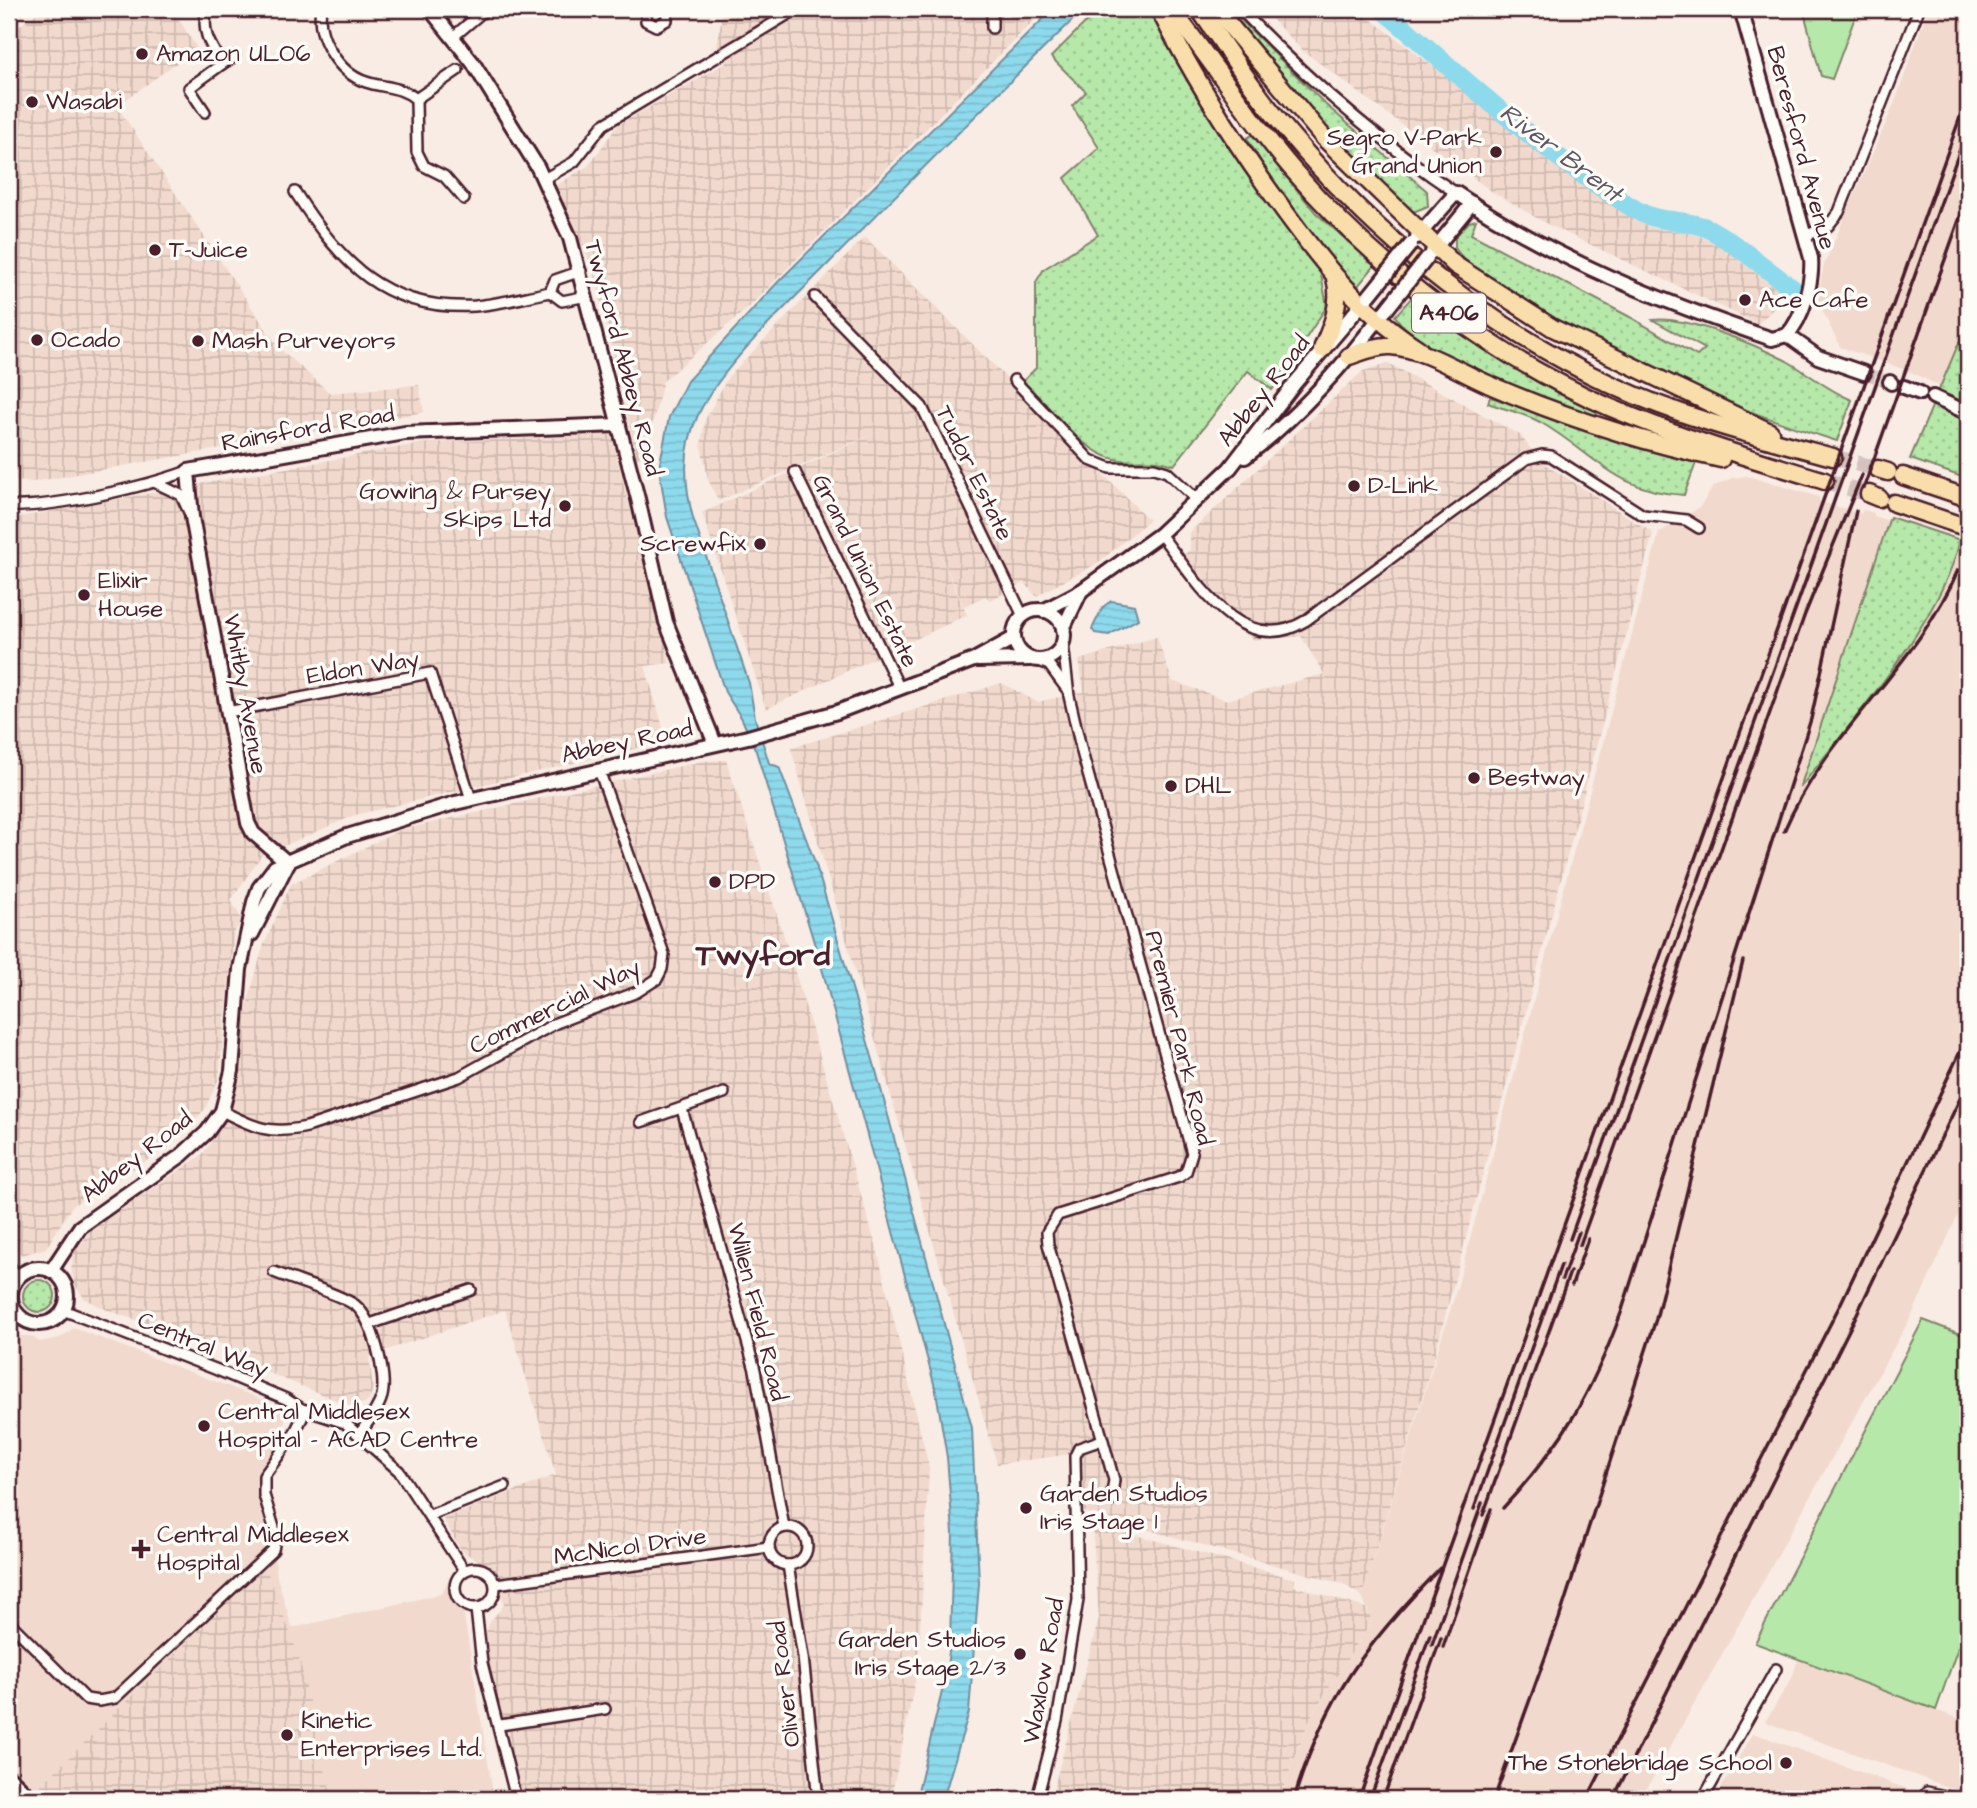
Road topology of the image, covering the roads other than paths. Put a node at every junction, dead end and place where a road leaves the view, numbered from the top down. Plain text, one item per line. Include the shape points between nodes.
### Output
1 (207, 9) edge
2 (321, 9) edge
3 (430, 9) edge
4 (486, 9) edge
5 (646, 9) edge
6 (667, 9) edge
7 (797, 9) edge
8 (992, 9) edge
9 (1159, 9) edge
10 (1171, 9) edge
11 (1199, 9) edge
12 (1216, 9) edge
13 (1240, 9) edge
14 (1741, 9) edge
15 (1919, 9) edge
16 (992, 28) dead end
17 (453, 37) junction
18 (235, 56) dead end
19 (222, 64) junction
20 (458, 70) dead end
21 (416, 99) junction
22 (205, 111) dead end
23 (544, 179) junction
24 (295, 192) dead end
25 (1456, 193) junction
26 (464, 199) dead end
27 (1472, 203) junction
28 (1805, 236) junction
29 (1416, 239) junction
30 (1432, 252) junction
31 (580, 271) junction
32 (1335, 278) junction
33 (550, 292) junction
34 (587, 296) junction
35 (815, 298) dead end
36 (1365, 301) junction
37 (1382, 315) junction
38 (1787, 335) junction
39 (1322, 349) junction
40 (1349, 356) junction
41 (1436, 359) junction
42 (1864, 373) tunnel mouth
43 (1014, 380) dead end
44 (1895, 384) tunnel mouth
45 (1920, 393) dead end
46 (1933, 397) dead end
47 (1968, 413) edge
48 (619, 425) junction
49 (1230, 468) junction
50 (188, 471) junction
51 (795, 472) dead end
52 (1890, 472) tunnel mouth
53 (156, 483) junction
54 (1881, 498) tunnel mouth
55 (1968, 498) edge
56 (1197, 500) junction
57 (9, 506) edge
58 (192, 517) junction
59 (1699, 528) dead end
60 (1968, 528) edge
61 (1160, 534) junction
62 (1081, 591) junction
63 (1043, 611) junction
64 (1023, 617) junction
65 (1063, 629) junction
66 (1014, 638) junction
67 (1063, 644) junction
68 (974, 660) junction
69 (1034, 660) junction
70 (899, 687) junction
71 (1069, 696) junction
72 (228, 712) junction
73 (715, 744) junction
74 (599, 770) junction
75 (471, 799) junction
76 (288, 863) junction
77 (724, 1093) dead end
78 (682, 1109) junction
79 (222, 1111) junction
80 (641, 1122) dead end
81 (9, 1266) edge
82 (51, 1271) junction
83 (274, 1272) dead end
84 (19, 1277) junction
85 (471, 1290) dead end
86 (63, 1310) junction
87 (12, 1313) edge
88 (369, 1324) junction
89 (306, 1410) junction
90 (360, 1433) junction
91 (1102, 1440) junction
92 (505, 1486) dead end
93 (1111, 1501) dead end
94 (430, 1515) junction
95 (784, 1527) junction
96 (769, 1548) junction
97 (788, 1565) junction
98 (464, 1570) junction
99 (496, 1584) junction
100 (476, 1609) junction
101 (9, 1622) edge
102 (1776, 1669) dead end
103 (606, 1709) dead end
104 (500, 1725) junction
105 (9, 1777) edge
106 (1925, 1796) edge
107 (32, 1799) edge
108 (516, 1799) edge
109 (818, 1799) edge
110 (1037, 1799) edge
111 (1703, 1799) edge
112 (1958, 1799) edge

1 - 19 street via 202,24
2 - 21 street via 324,40 349,74 399,88
3 - 17 street, Twyford Abbey Road
4 - 17 street
5 - 6 street via 646,21 656,26 667,20
7 - 23 street via 603,125 574,162
8 - 16 street
9 - 32 highway via 1244,156
10 - 41 highway, A406 via 1293,170 1342,223 1437,305 1535,370 1607,406 1716,448 1825,481 1615,431 1490,385
11 - 30 highway, A406 via 1288,132 1352,203 1430,272 1483,311 1548,352 1625,390 1721,427 1833,457 1723,412 1531,316
12 - 29 highway
13 - 25 street via 1368,129
14 - 28 street, Beresford Avenue
15 - 28 street via 1839,212 1828,226
17 - 23 street, Twyford Abbey Road
18 - 19 street
19 - 22 street via 189,88
20 - 21 street
21 - 26 street via 416,152 425,166 449,180
23 - 31 street, Twyford Abbey Road
24 - 33 street via 325,239 348,264 376,285 409,300 476,306
25 - 27 street
25 - 29 street, Abbey Road
27 - 30 street, Abbey Road
27 - 38 street via 1579,264 1642,292 1772,339
28 - 38 street, Beresford Avenue via 1811,274 1798,319
29 - 30 highway
29 - 36 street, Abbey Road, bridge
30 - 37 street, Abbey Road, bridge
31 - 33 street via 555,280
31 - 34 street, Twyford Abbey Road
32 - 36 highway
32 - 39 highway via 1337,309
33 - 34 street via 562,301
34 - 48 street, Twyford Abbey Road
35 - 64 street, Tudor Estate via 922,407
36 - 37 highway
36 - 39 street, Abbey Road
37 - 40 street, Abbey Road
37 - 41 highway
38 - 42 street via 1809,352
39 - 49 street, Abbey Road
40 - 41 highway via 1391,346
40 - 49 street, Abbey Road via 1291,418
43 - 56 street via 1090,460 1110,468 1167,472
44 - 45 street
46 - 47 street
48 - 50 street, Rainsford Road via 405,433
48 - 73 street, Twyford Abbey Road via 670,634
49 - 56 street, Abbey Road
50 - 53 street, Rainsford Road
50 - 58 street, Whitby Avenue
51 - 70 street, Grand Union Estate
52 - 55 highway
53 - 57 street, Rainsford Road
53 - 58 street, Whitby Avenue via 181,495
54 - 60 highway
56 - 61 street, Abbey Road
58 - 72 street, Whitby Avenue
59 - 61 street via 1686,520 1643,515 1551,456 1542,455 1526,459 1305,621 1283,631 1254,630 1224,614
61 - 62 street, Abbey Road
62 - 63 street, Abbey Road
62 - 65 street, Abbey Road
63 - 64 street
63 - 65 street via 1055,615
64 - 66 street
65 - 67 street
66 - 68 street, Abbey Road
66 - 69 street via 1018,648
67 - 69 street via 1053,657
67 - 71 street, Premier Park Road
68 - 69 street, Abbey Road
68 - 70 street, Abbey Road
69 - 71 street, Premier Park Road via 1054,670
70 - 73 street, Abbey Road via 837,712
71 - 91 street, Premier Park Road via 1192,1153 1186,1172 1179,1177 1058,1214 1047,1232
72 - 75 street, Eldon Way via 430,673
72 - 76 street, Whitby Avenue via 248,823
73 - 74 street, Abbey Road
74 - 75 street, Abbey Road
74 - 79 street, Commercial Way via 664,954 657,979 637,992 556,1023 459,1077 307,1127 286,1132 258,1129
75 - 76 street, Abbey Road via 347,836
76 - 79 street, Abbey Road via 275,867 259,888 236,997 230,1081
77 - 78 street
78 - 80 street
78 - 95 street, Willen Field Road via 755,1370
79 - 82 street, Abbey Road via 182,1155 80,1227
81 - 84 street
82 - 84 street via 34,1269
82 - 86 street via 66,1288
83 - 88 street via 355,1306
84 - 87 street via 12,1289
85 - 88 street
86 - 87 street via 41,1324
86 - 89 street, Central Way
88 - 90 street via 384,1379 383,1393
89 - 90 street, Central Way via 336,1417
89 - 101 street via 264,1476 264,1495 276,1534 272,1550 115,1698 86,1699
90 - 94 street, Central Way via 399,1472
91 - 93 street, Premier Park Road via 1114,1480
91 - 110 street, Waxlow Road via 1079,1448 1076,1464 1079,1600
92 - 94 street
94 - 98 street, Central Way
95 - 96 street via 771,1537
95 - 97 street via 801,1532 807,1544 800,1560
96 - 97 street via 773,1558
96 - 99 street, McNicol Drive
97 - 109 street, Oliver Road
98 - 99 street via 484,1570
98 - 100 street via 455,1585 457,1596
99 - 100 street via 491,1601
100 - 104 street via 482,1663
102 - 111 street
103 - 104 street
104 - 108 street
105 - 107 street
106 - 112 street

